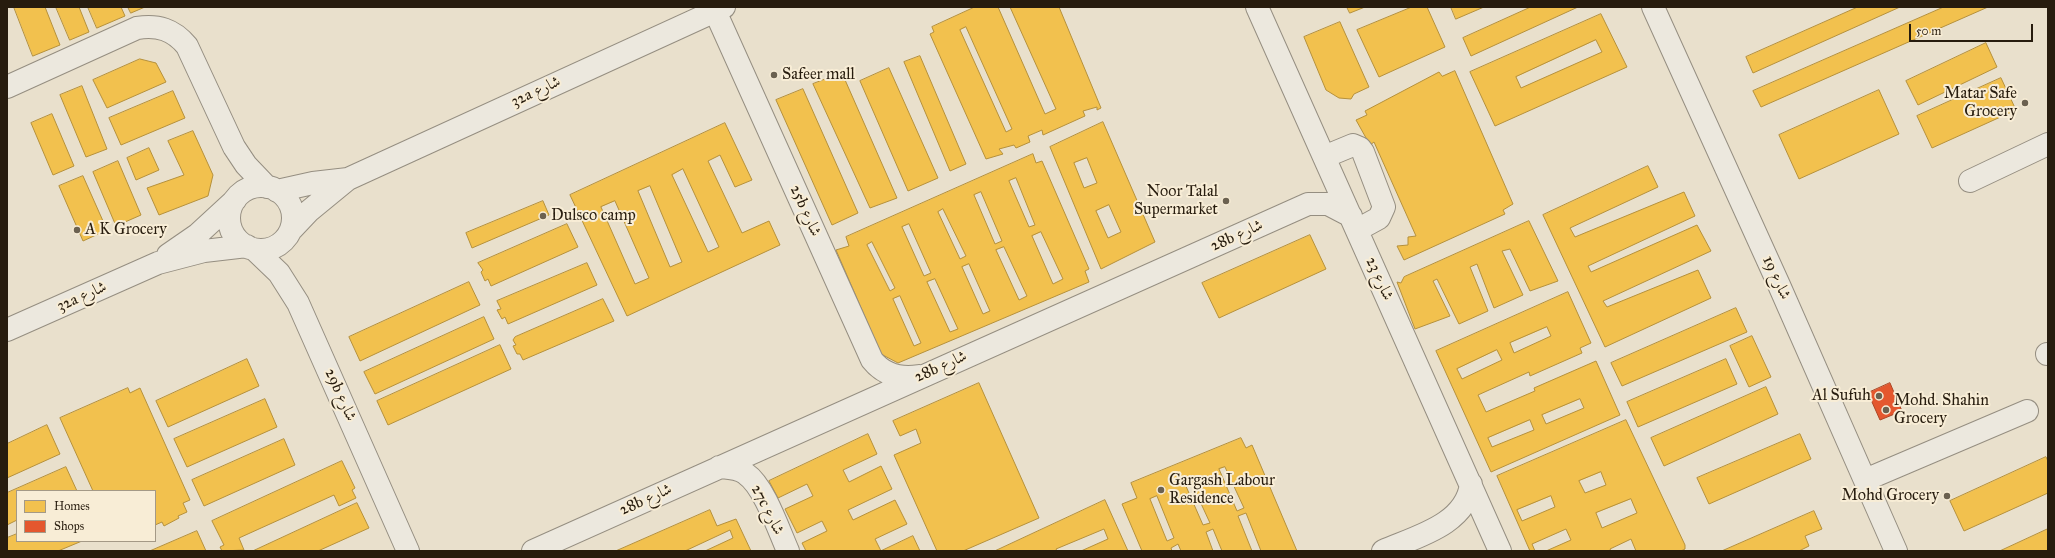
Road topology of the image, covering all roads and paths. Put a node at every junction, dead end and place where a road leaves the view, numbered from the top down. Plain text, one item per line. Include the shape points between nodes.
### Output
1 (1257, 7) edge
2 (1653, 7) edge
3 (720, 9) edge
4 (7, 86) edge
5 (2048, 144) edge
6 (1324, 157) junction
7 (348, 179) junction
8 (1970, 180) dead end
9 (272, 189) junction
10 (235, 200) junction
11 (1354, 223) junction
12 (292, 229) junction
13 (251, 248) junction
14 (158, 263) junction
15 (7, 330) edge
16 (923, 375) junction
17 (2027, 411) dead end
18 (719, 467) junction
19 (1865, 480) junction
20 (1471, 484) junction
21 (408, 551) edge
22 (533, 551) edge
23 (788, 551) edge
24 (1383, 551) edge
25 (1500, 551) edge
26 (1896, 551) edge

1 - 6 street, شارع 23
2 - 19 street, شارع 19
3 - 7 street, 32a شارع
3 - 16 street, 25b شارع via 872,360 893,375
4 - 9 street via 137,28 163,28 175,34 187,46 234,147 246,165
5 - 8 street
6 - 11 street, شارع 23
6 - 11 street via 1352,145 1363,152 1384,207 1379,218
7 - 9 street, 32a شارع
7 - 12 street, 32a شارع via 318,203
9 - 10 street via 249,189
9 - 12 street via 289,202
10 - 13 street via 229,217 230,226 239,241
10 - 14 street, 32a شارع via 197,235
11 - 16 street, 28b شارع via 1328,204 1308,204
11 - 20 street, شارع 23
12 - 13 street via 281,243 269,249
13 - 14 street, 32a شارع via 204,251
13 - 21 street, 29b شارع via 279,274 298,303
14 - 15 street, 32a شارع
16 - 18 street, 28b شارع
17 - 19 street
18 - 22 street, 28b شارع
18 - 23 street, 27c شارع via 738,470 757,485
19 - 26 street, شارع 19
20 - 24 street via 1466,502 1452,518
20 - 25 street, شارع 23

